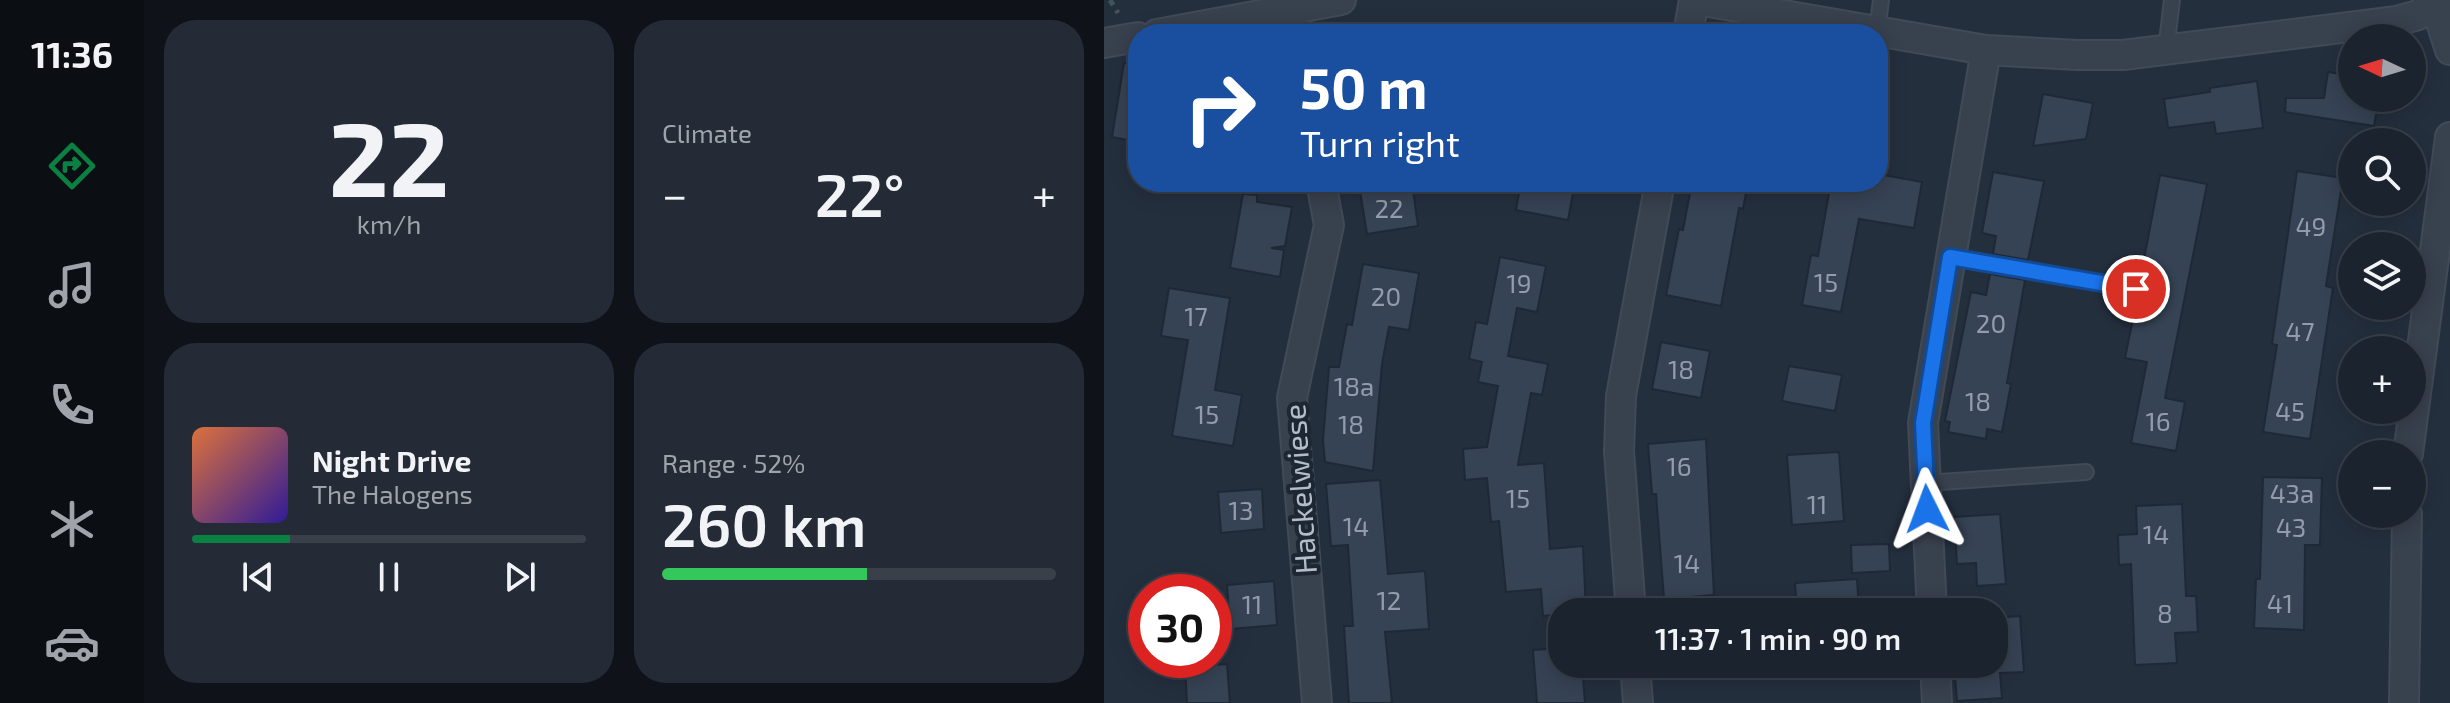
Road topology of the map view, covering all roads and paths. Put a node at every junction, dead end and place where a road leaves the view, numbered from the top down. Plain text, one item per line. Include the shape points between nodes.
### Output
1 (1341, 0) edge
2 (1696, 0) edge
3 (1881, 0) edge
4 (2172, 0) edge
5 (2436, 2) edge
6 (1294, 21) edge
7 (1262, 24) edge
8 (1690, 24) edge
9 (1836, 24) edge
10 (1878, 24) edge
11 (1888, 33) edge
12 (1128, 39) edge
13 (1104, 43) edge
14 (1986, 50) junction
15 (2166, 50) junction
16 (2450, 50) edge
17 (2450, 137) edge
18 (1323, 192) edge
19 (1658, 192) edge
20 (1950, 257) junction
21 (2136, 289) dead end
22 (2410, 440) edge
23 (2086, 472) dead end
24 (1926, 483) junction
25 (2407, 528) edge
26 (1630, 598) edge
27 (1931, 598) edge
28 (1636, 678) edge
29 (1936, 678) edge
30 (1317, 703) edge
31 (1638, 703) edge
32 (1937, 703) edge
33 (2404, 703) edge

1 - 6 street
2 - 8 street
2 - 9 street
3 - 10 lane
4 - 15 lane
5 - 15 street via 2397,21
5 - 16 street
6 - 7 street
11 - 14 street
12 - 13 street
14 - 15 street via 2123,55
14 - 20 street
17 - 22 street
18 - 30 street, Hackelwiese via 1329,225 1292,398
19 - 26 street via 1621,396 1619,451
20 - 21 lane
20 - 24 street via 1923,423
23 - 24 lane
24 - 27 street
25 - 33 street
28 - 31 street
29 - 32 street

